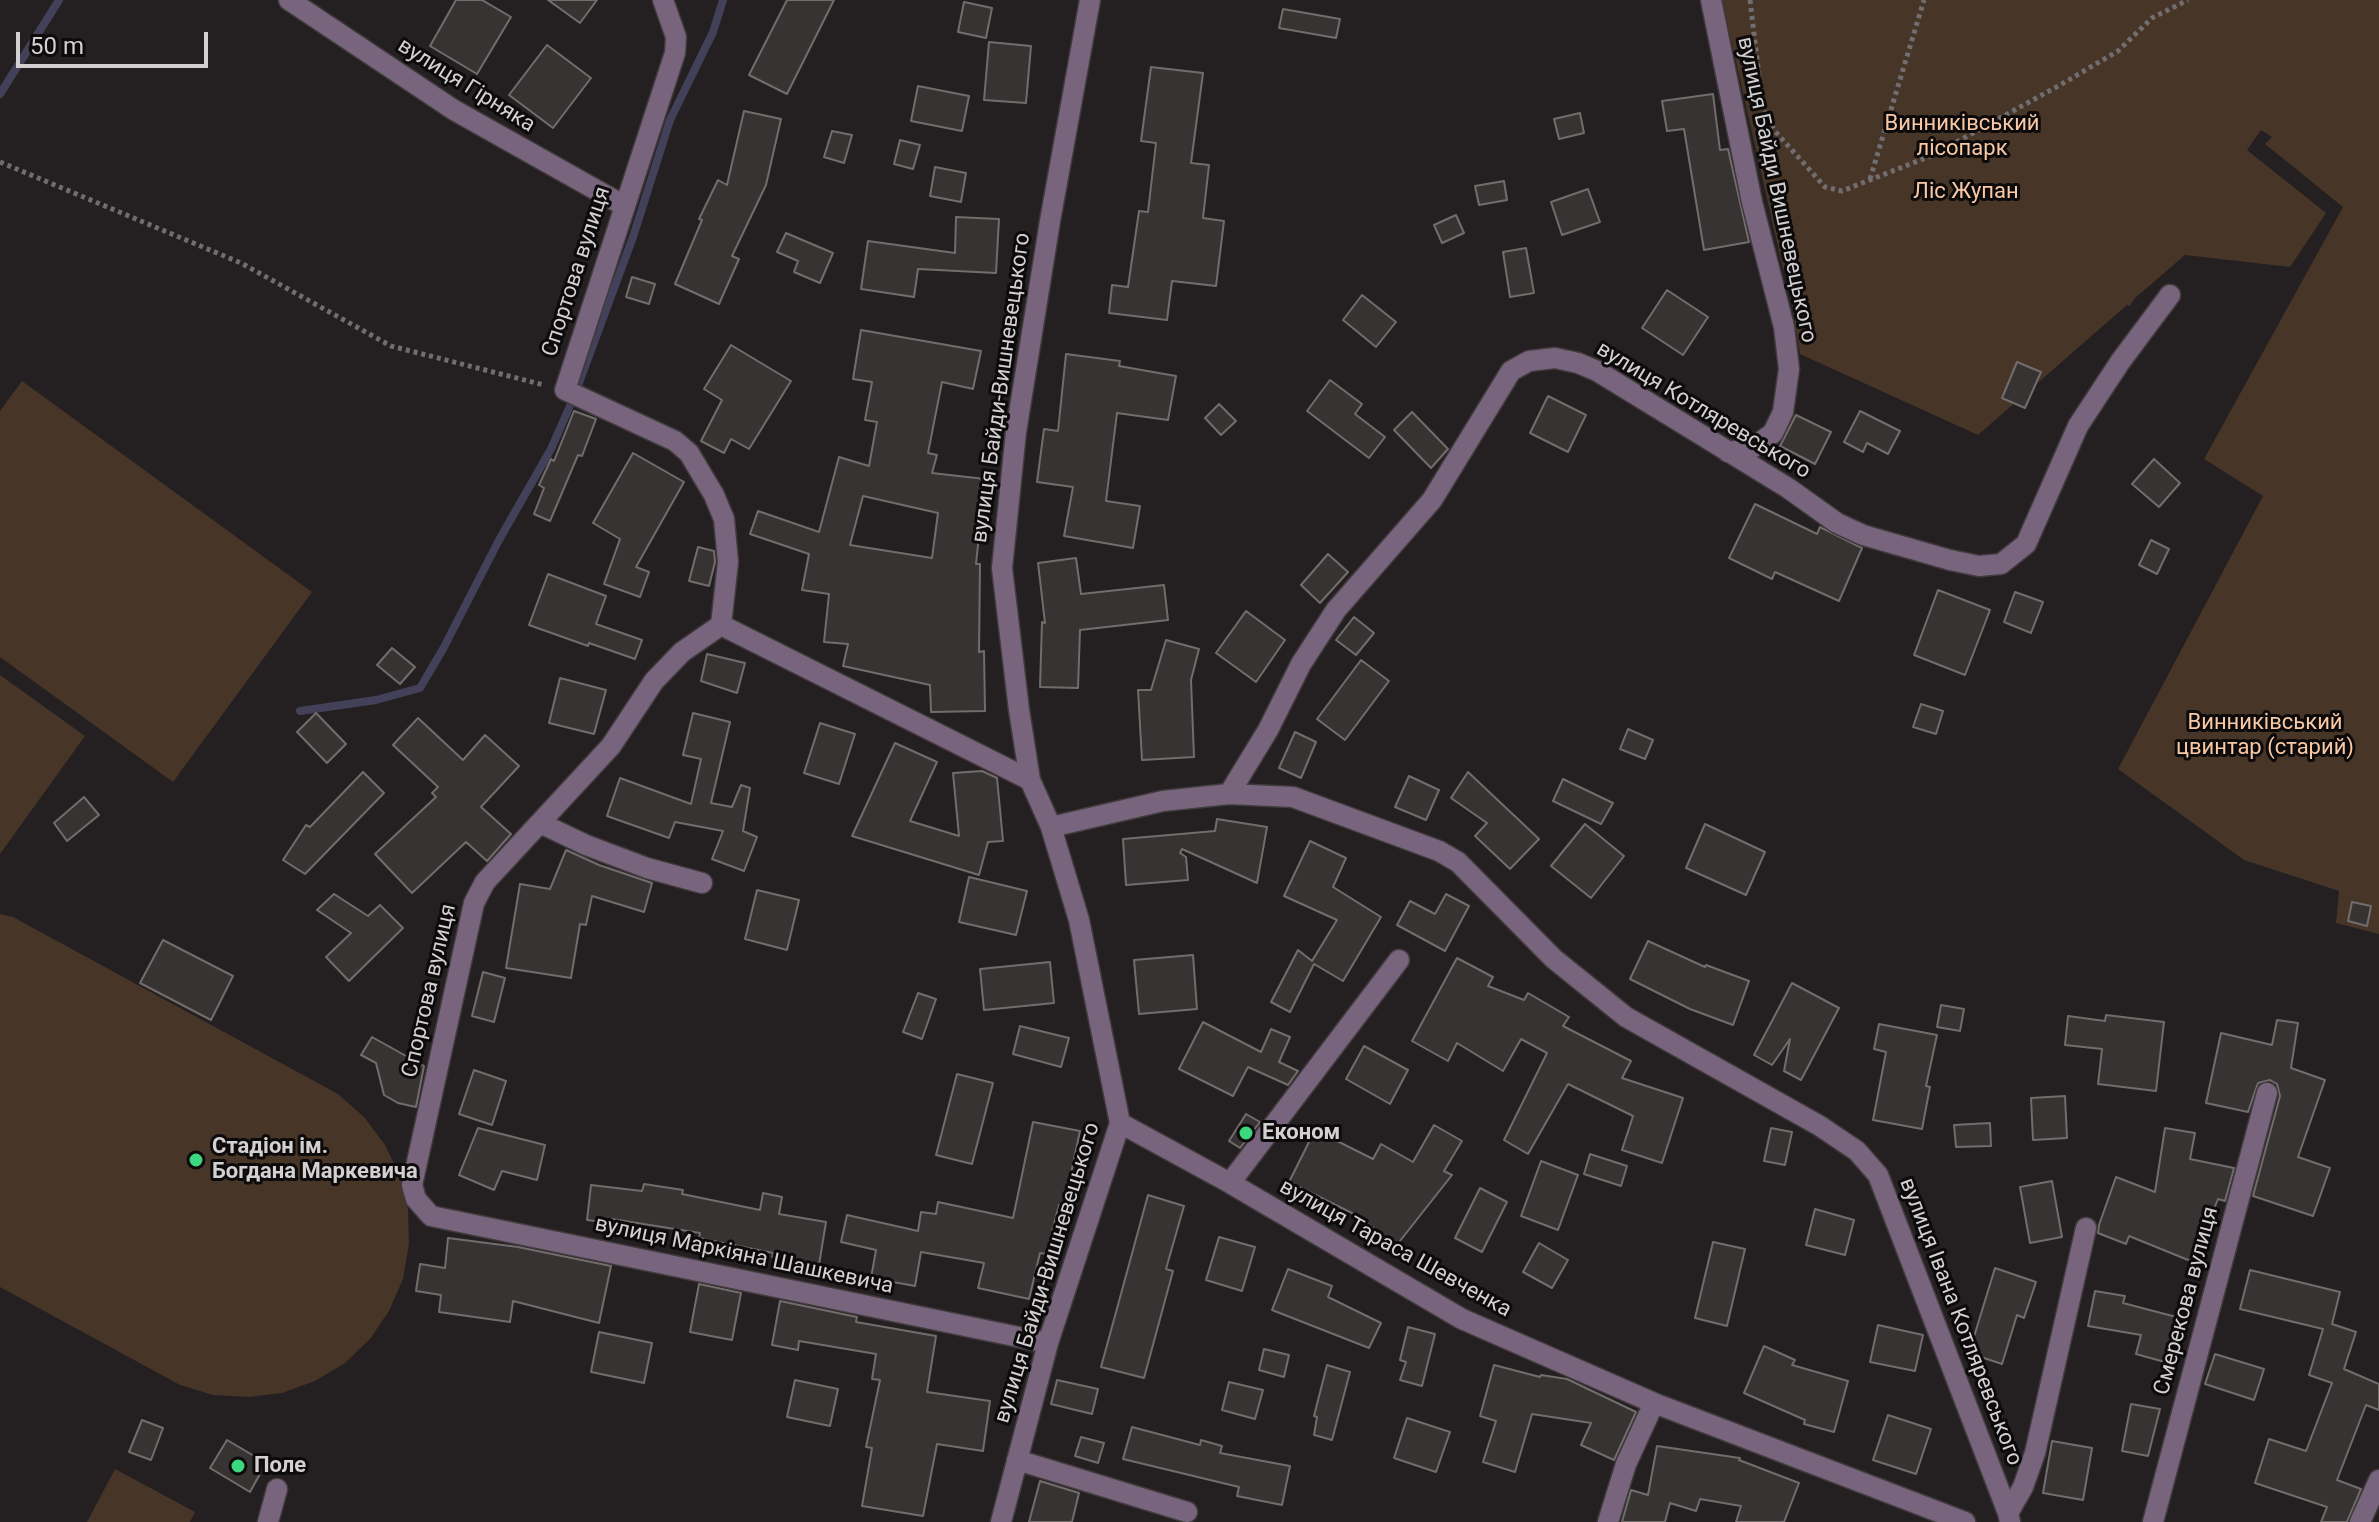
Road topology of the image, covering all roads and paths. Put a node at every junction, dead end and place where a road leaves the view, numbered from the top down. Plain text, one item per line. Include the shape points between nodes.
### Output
1 (289, 0) edge
2 (663, 0) edge
3 (1090, 0) edge
4 (1711, 0) edge
5 (1750, 0) edge
6 (1924, 0) edge
7 (2188, 0) edge
8 (0, 162) edge
9 (1869, 180) junction
10 (623, 205) junction
11 (2170, 295) dead end
12 (565, 390) junction
13 (1728, 452) junction
14 (721, 625) junction
15 (1030, 780) junction
16 (1229, 794) junction
17 (540, 823) junction
18 (1051, 827) junction
19 (702, 883) dead end
20 (1399, 960) dead end
21 (2267, 1093) dead end
22 (1120, 1123) junction
23 (1230, 1183) junction
24 (431, 1216) joint
25 (2086, 1228) dead end
26 (1048, 1343) junction
27 (1654, 1403) junction
28 (1017, 1460) junction
29 (2379, 1480) edge
30 (277, 1489) dead end
31 (1187, 1512) dead end
32 (2009, 1517) edge
33 (268, 1522) edge
34 (1001, 1522) edge
35 (1608, 1522) edge
36 (1965, 1522) edge
37 (2153, 1522) edge
38 (2360, 1522) edge

1 - 10 street, вулиця Гірняка via 454,110
2 - 10 street, Спортова вулиця via 676,37 675,53
3 - 15 street, вулиця Байди-Вишневецького via 1016,432 1002,568
4 - 13 street, вулиця Байди Вишневецького via 1789,369 1783,412 1773,433 1752,448
5 - 9 path via 1763,109 1774,130 1825,187 1842,191
6 - 9 path
7 - 9 path via 2152,18 2118,51 2060,85 1933,155
8 - 12 path via 241,263 391,346
10 - 12 street, Спортова вулиця
11 - 13 street, вулиця Котляревського via 2078,426 2026,544 2001,564 1950,560 1863,535
12 - 14 street, Спортова вулиця via 675,441 689,453 724,519 728,562
13 - 16 street, вулиця Котляревського via 1578,363 1555,358 1529,361 1511,371 1432,500 1336,610
14 - 15 street
14 - 17 street, Спортова вулиця via 682,652 654,681 611,746
15 - 18 street, вулиця Байди-Вишневецького
16 - 18 street, вулиця Івана Котляревського via 1163,801
16 - 32 street, вулиця Івана Котляревського via 1293,797 1439,851 1458,862 1554,959 1626,1017 1857,1151 1878,1175
17 - 19 street via 647,868
17 - 24 street, Спортова вулиця via 485,882 469,917 412,1185
18 - 22 street, вулиця Байди-Вишневецького via 1079,920
20 - 23 street
21 - 37 street, Смерекова вулиця
22 - 23 street, вулиця Тараса Шевченка
22 - 26 street, вулиця Байди-Вишневецького
23 - 27 street, вулиця Тараса Шевченка via 1462,1319
24 - 26 street, вулиця Маркіяна Шашкевича
25 - 32 street via 2035,1453
26 - 28 street, вулиця Байди-Вишневецького
27 - 35 street via 1626,1464
27 - 36 street, вулиця Тараса Шевченка
28 - 31 street
28 - 34 street, вулиця Байди-Вишневецького
29 - 38 street
30 - 33 street

